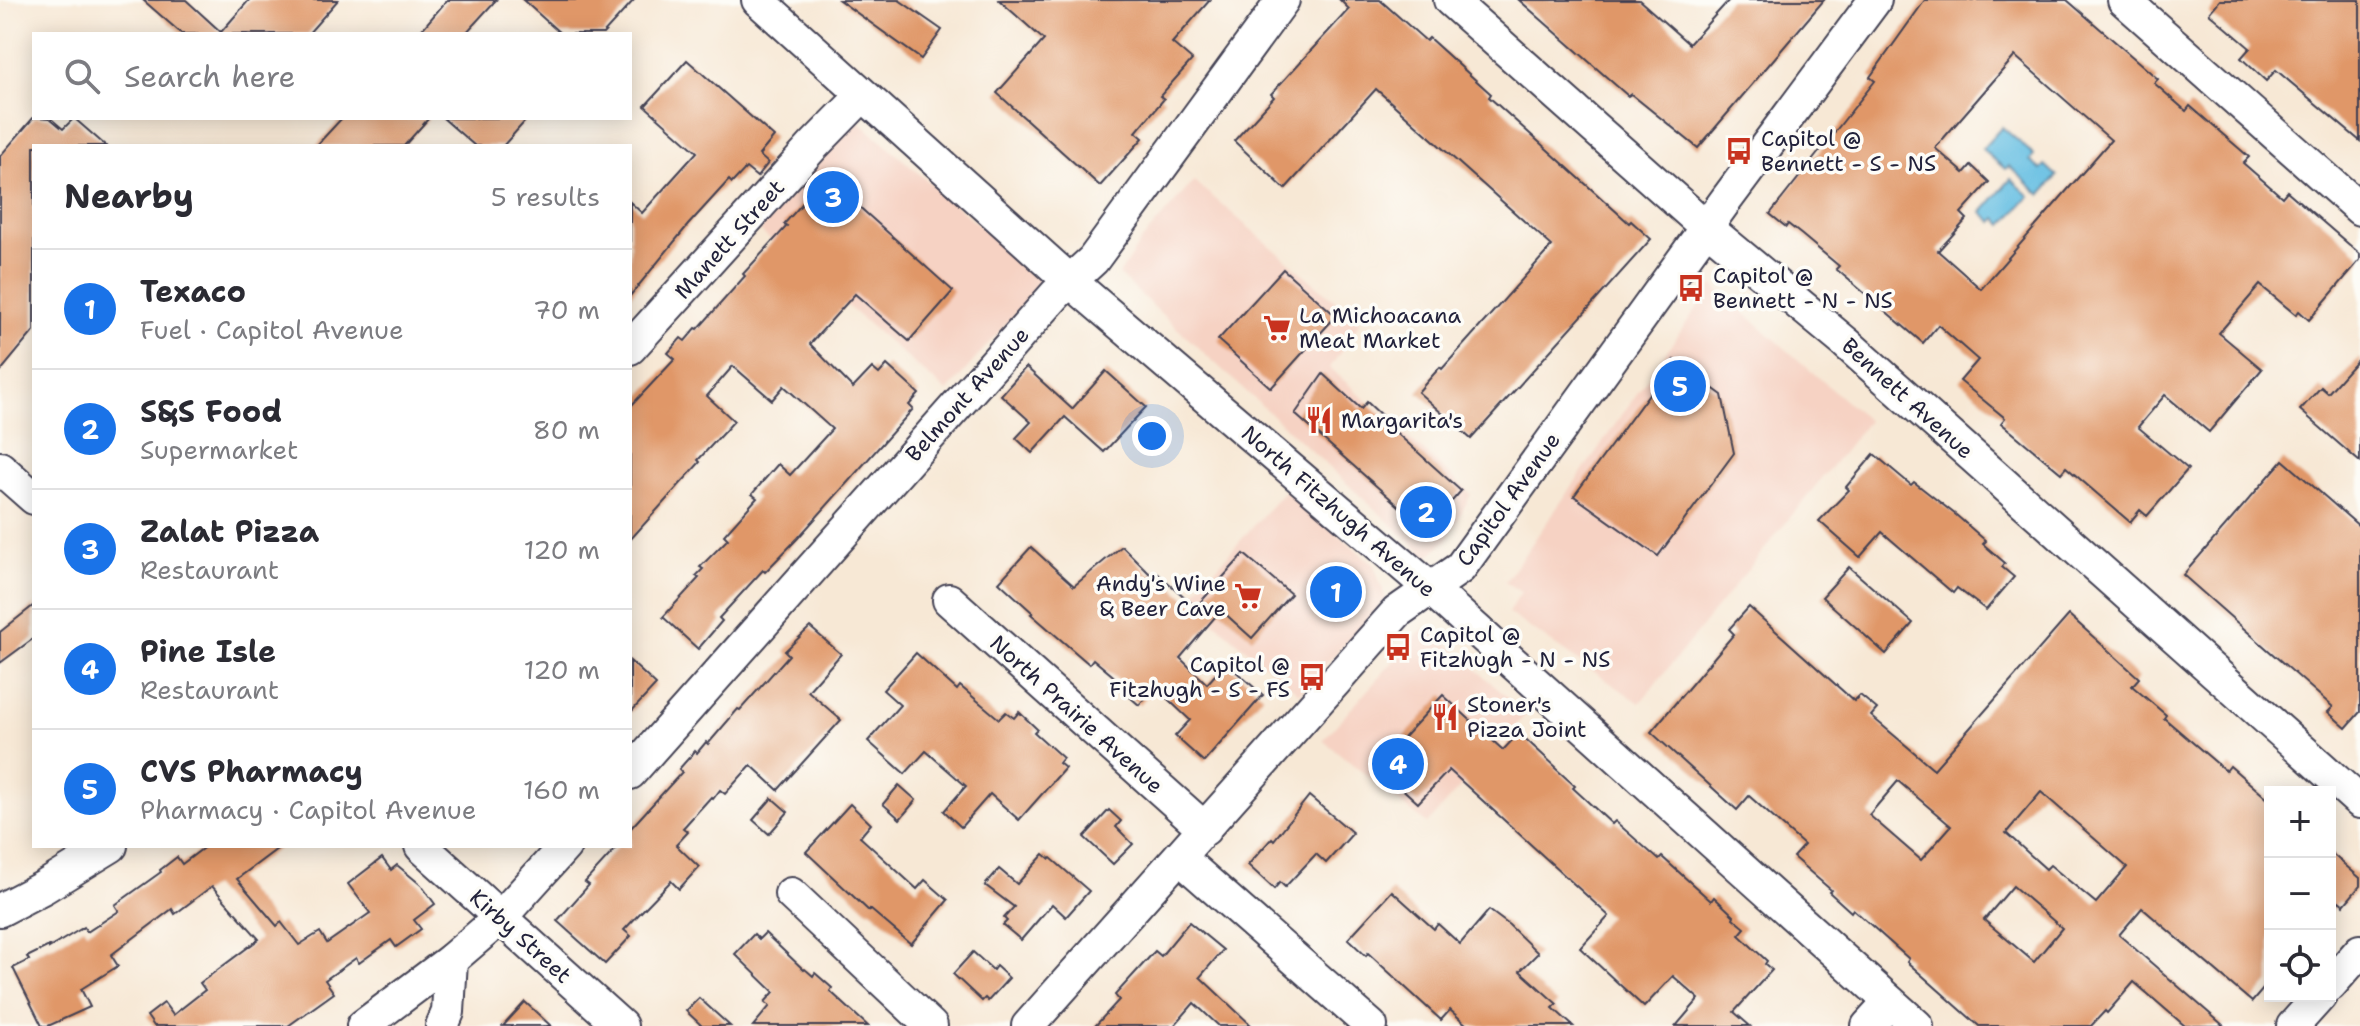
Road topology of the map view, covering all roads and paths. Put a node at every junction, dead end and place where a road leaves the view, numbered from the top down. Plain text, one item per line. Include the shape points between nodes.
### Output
1 (758, 0) edge
2 (1283, 0) edge
3 (1450, 0) edge
4 (1875, 0) edge
5 (2124, 0) edge
6 (862, 96) junction
7 (2360, 209) edge
8 (1706, 227) junction
9 (1070, 281) junction
10 (632, 346) edge
11 (0, 468) edge
12 (32, 496) edge
13 (1431, 589) junction
14 (949, 600) dead end
15 (632, 771) edge
16 (2360, 802) edge
17 (1205, 829) junction
18 (108, 848) edge
19 (423, 848) edge
20 (563, 848) edge
21 (1179, 857) junction
22 (791, 894) dead end
23 (0, 910) edge
24 (500, 918) junction
25 (2360, 951) edge
26 (451, 960) junction
27 (2336, 978) edge
28 (1890, 1002) junction
29 (2315, 1002) edge
30 (363, 1026) edge
31 (442, 1026) edge
32 (621, 1026) edge
33 (931, 1026) edge
34 (1028, 1026) edge
35 (1371, 1026) edge
36 (1868, 1026) edge
37 (1917, 1026) edge
38 (2293, 1026) edge

1 - 6 street, North Fitzhugh Avenue
2 - 9 street, Belmont Avenue via 1115,232
3 - 8 street, Bennett Avenue
4 - 8 street, Capitol Avenue
5 - 7 street
6 - 9 street, North Fitzhugh Avenue
6 - 10 street, Manett Street
8 - 13 street, Capitol Avenue via 1460,568
8 - 16 street, Bennett Avenue via 1846,343
9 - 13 street, North Fitzhugh Avenue
9 - 15 street, Belmont Avenue
11 - 12 street
13 - 17 street, Capitol Avenue via 1397,612
13 - 28 street, North Fitzhugh Avenue
14 - 17 street, North Prairie Avenue
17 - 21 street, Capitol Avenue
18 - 23 street
19 - 24 street, Kirby Street
20 - 24 street
21 - 34 street, Capitol Avenue
21 - 35 street
22 - 33 street
24 - 26 street
24 - 32 street, Kirby Street
25 - 27 street
26 - 30 street
26 - 31 street via 448,1012
28 - 36 street
28 - 37 street, North Fitzhugh Avenue
29 - 38 street

